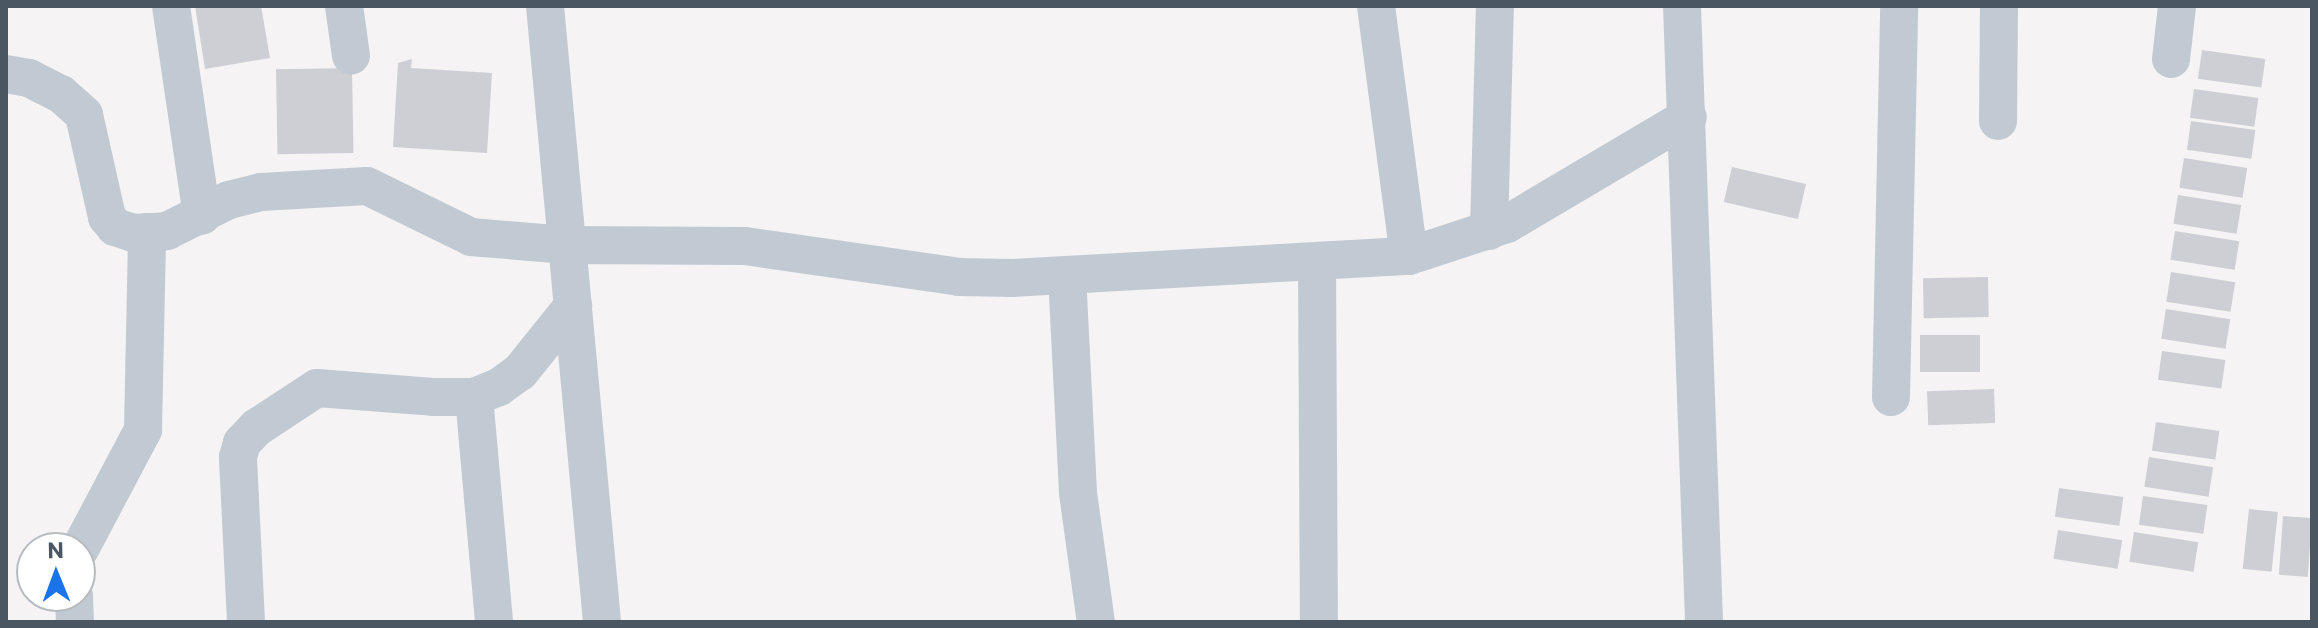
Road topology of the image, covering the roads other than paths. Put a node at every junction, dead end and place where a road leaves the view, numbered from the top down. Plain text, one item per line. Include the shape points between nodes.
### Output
1 (171, 6) edge
2 (344, 6) edge
3 (545, 6) edge
4 (1376, 6) edge
5 (1495, 6) edge
6 (1682, 6) edge
7 (1899, 6) edge
8 (1999, 6) edge
9 (2177, 6) edge
10 (351, 56) dead end
11 (2171, 59) dead end
12 (6, 74) edge
13 (1688, 117) junction
14 (1998, 121) dead end
15 (202, 216) junction
16 (1489, 231) junction
17 (147, 232) junction
18 (567, 245) junction
19 (1409, 256) junction
20 (1317, 261) junction
21 (1067, 275) junction
22 (573, 306) junction
23 (474, 397) junction
24 (1891, 397) dead end
25 (89, 532) edge
26 (246, 622) edge
27 (494, 622) edge
28 (602, 622) edge
29 (1096, 622) edge
30 (1319, 622) edge
31 (1704, 622) edge

1 - 15 street
2 - 10 street
3 - 18 street
4 - 19 street
5 - 16 street
6 - 13 street
7 - 24 street
8 - 14 street
9 - 11 street
12 - 17 street via 29,78 61,94 84,115 107,217 115,227
13 - 16 street
13 - 31 street
15 - 17 street via 167,231
15 - 18 street via 229,200 261,192 367,186 471,237
16 - 19 street
17 - 25 street via 143,430
18 - 21 street via 745,246 959,277
18 - 22 street
19 - 20 street
20 - 21 street
20 - 30 street
21 - 29 street via 1078,493
22 - 23 street via 520,372
22 - 28 street
23 - 26 street via 317,388 256,428 238,457
23 - 27 street

